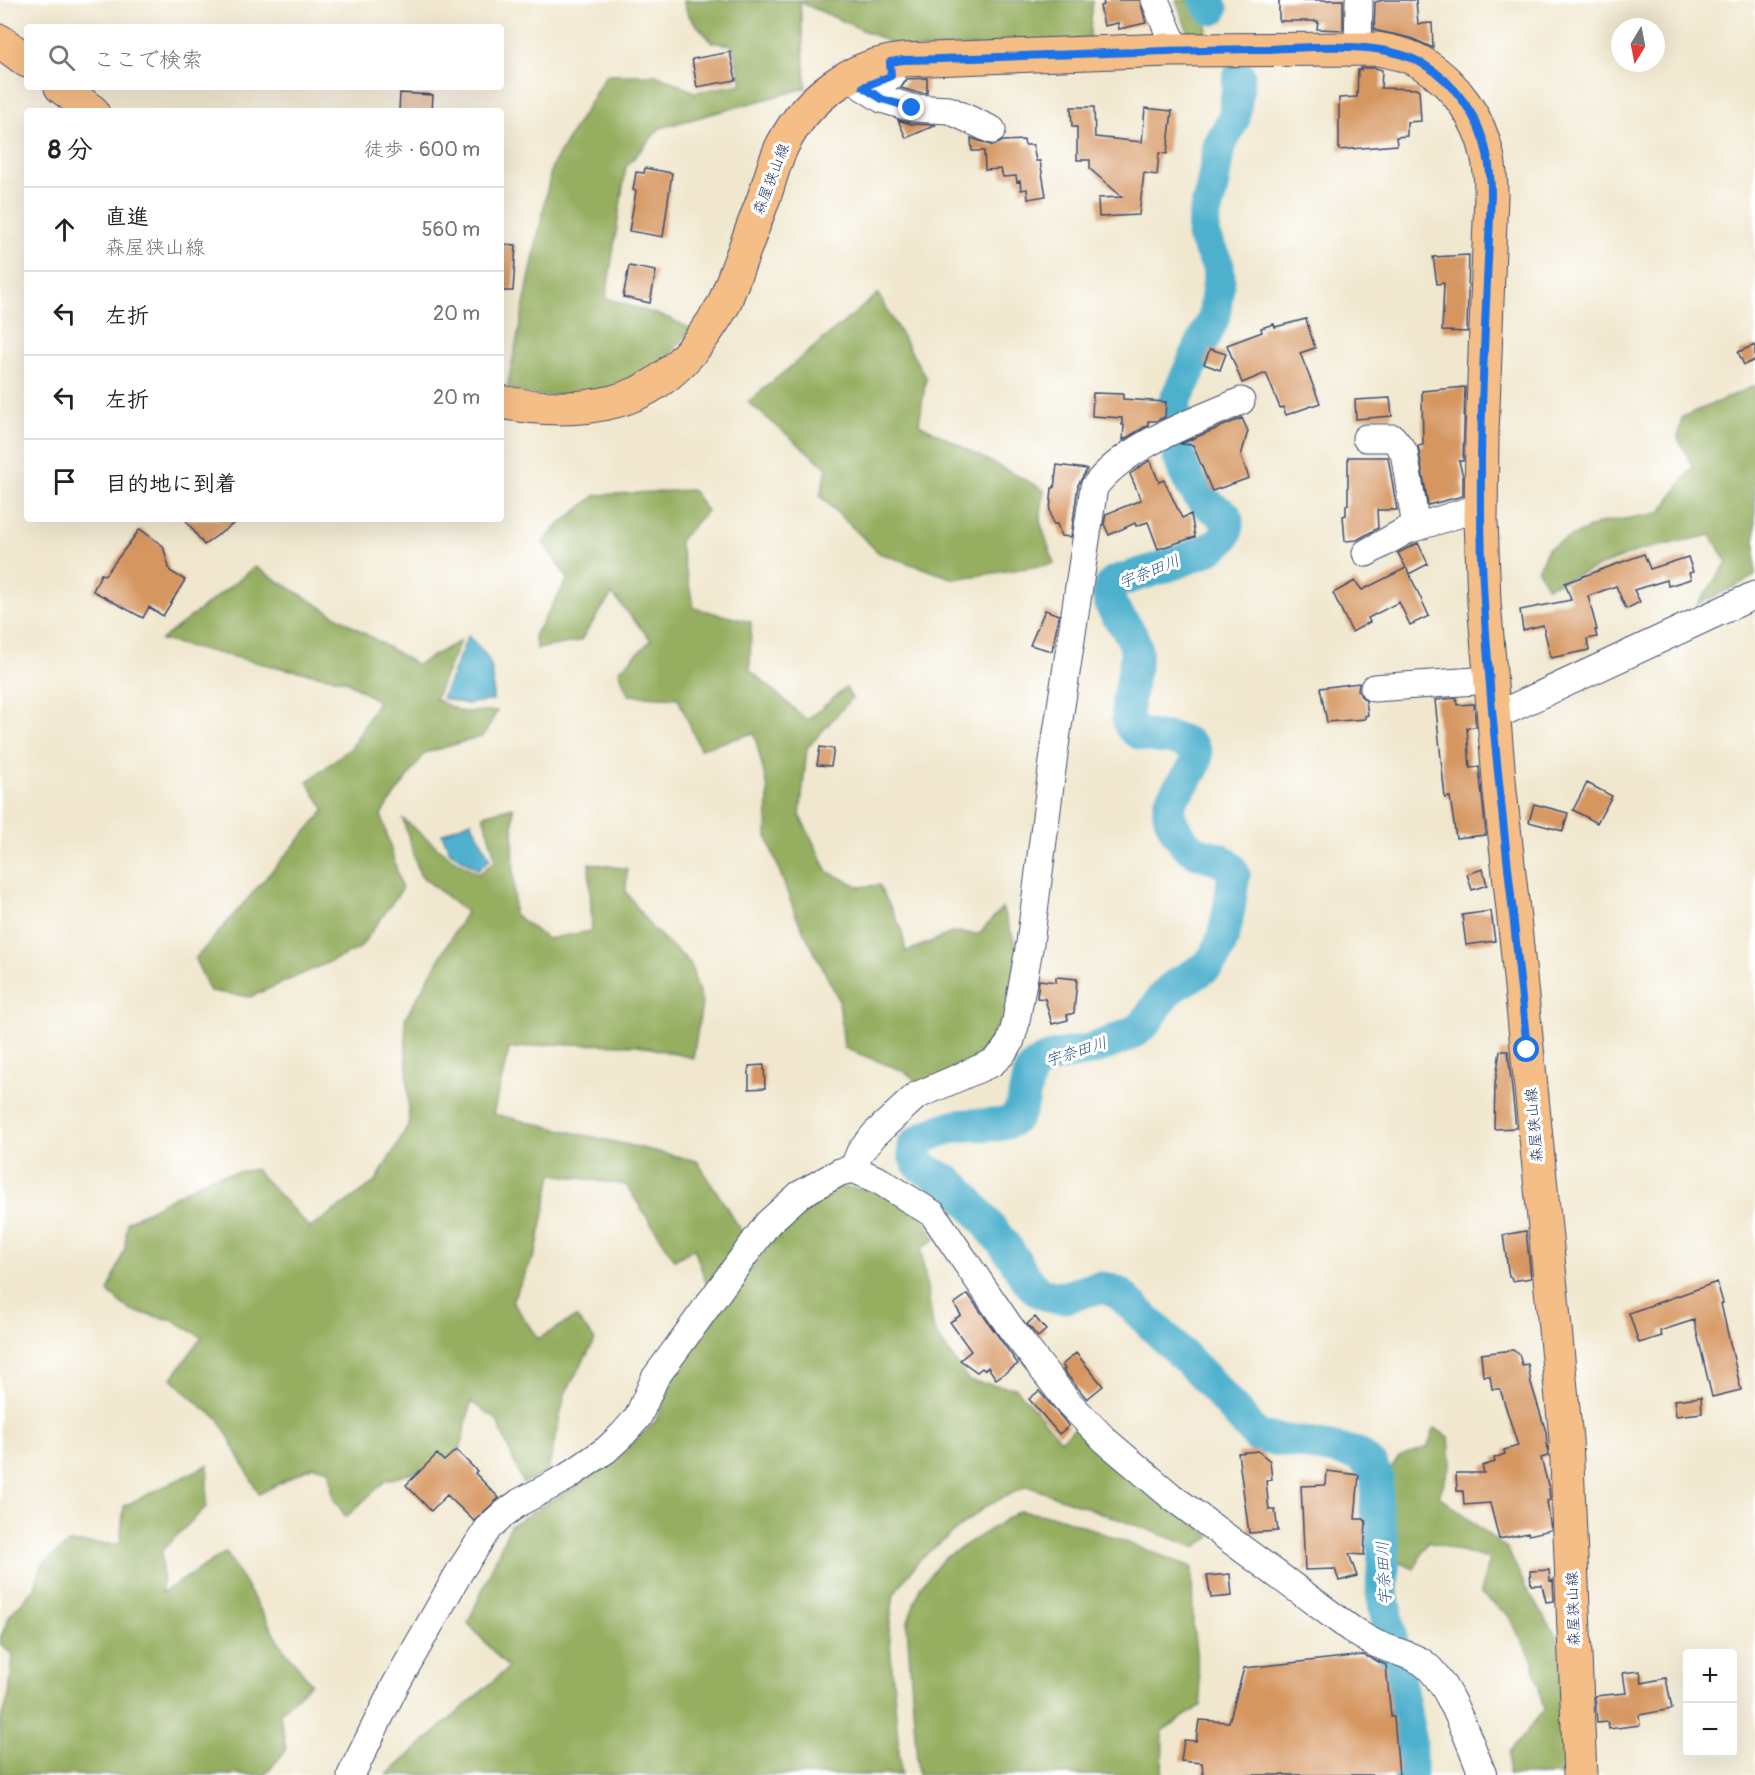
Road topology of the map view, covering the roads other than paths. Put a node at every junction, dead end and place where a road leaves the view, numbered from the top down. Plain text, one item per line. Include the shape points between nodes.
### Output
1 (1155, 0) edge
2 (1359, 0) edge
3 (0, 41) edge
4 (1358, 48) junction
5 (1176, 50) junction
6 (24, 59) edge
7 (890, 62) junction
8 (65, 90) edge
9 (88, 108) edge
10 (992, 130) dead end
11 (1241, 401) dead end
12 (504, 402) edge
13 (1366, 438) dead end
14 (1481, 507) junction
15 (1416, 527) junction
16 (1366, 553) dead end
17 (1755, 595) edge
18 (1490, 680) junction
19 (1374, 688) dead end
20 (1493, 717) junction
21 (853, 1169) junction
22 (351, 1775) edge
23 (1483, 1775) edge
24 (1580, 1775) edge

1 - 5 street
2 - 4 street
3 - 6 main road
4 - 5 main road, 森屋狭山線
4 - 14 main road, 森屋狭山線 via 1409,57 1438,75 1465,104 1487,152 1491,195
5 - 7 main road, 森屋狭山線
7 - 10 street via 891,76 863,87 882,99 912,108 950,110
7 - 12 main road, 森屋狭山線 via 847,76 823,93 794,127 783,145 724,304 687,357 671,372 636,395 595,406 536,407
8 - 9 main road
11 - 21 street via 1125,457 1094,488 1030,943 1010,1043 992,1063 916,1096 875,1134 860,1152
13 - 15 street via 1393,438 1404,452
14 - 15 street
14 - 18 main road, 森屋狭山線
15 - 16 street
17 - 20 street
18 - 19 street
18 - 20 main road, 森屋狭山線
20 - 24 main road, 森屋狭山線 via 1566,1439
21 - 22 street via 799,1195 768,1223 655,1378 638,1417 623,1434 606,1450 520,1502 489,1527 460,1570 396,1684
21 - 23 street via 933,1214 1017,1336 1068,1402 1106,1442 1172,1497 1351,1629 1377,1645 1424,1664 1452,1702

